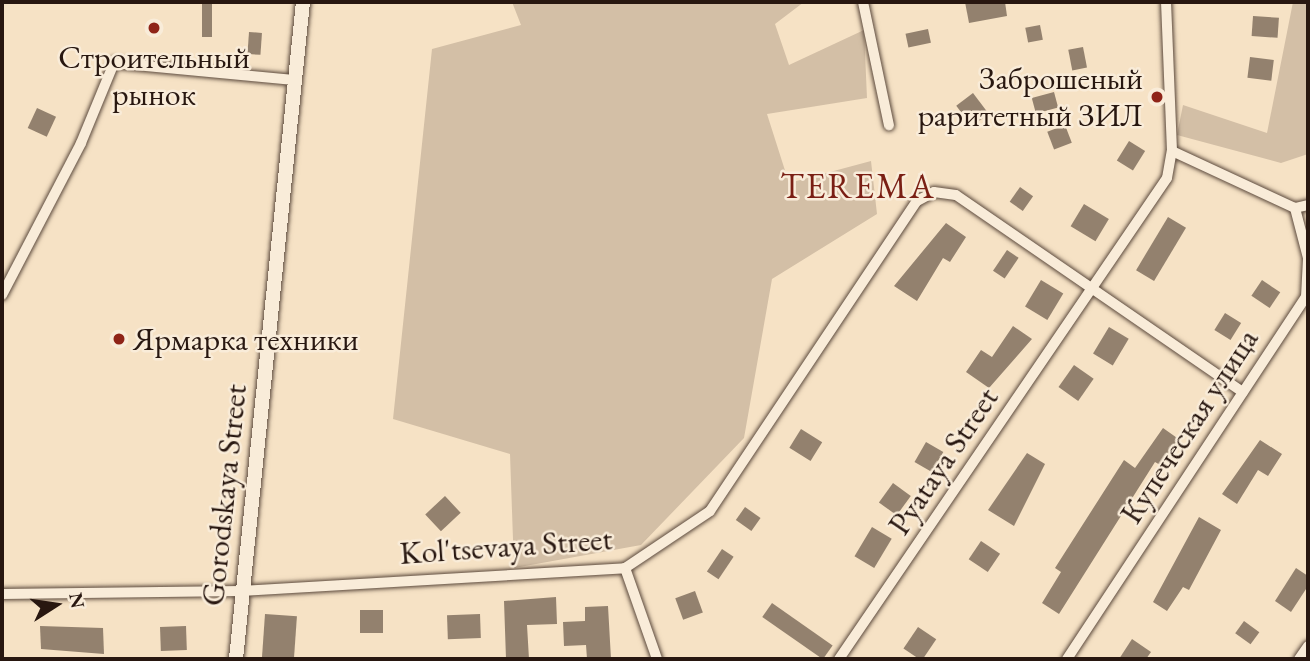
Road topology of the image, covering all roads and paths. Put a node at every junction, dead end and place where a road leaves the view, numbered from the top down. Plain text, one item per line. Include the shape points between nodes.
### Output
1 (303, 2) edge
2 (863, 2) edge
3 (1166, 2) edge
4 (294, 80) junction
5 (888, 125) dead end
6 (1172, 151) junction
7 (1308, 205) edge
8 (1295, 208) junction
9 (1090, 291) junction
10 (2, 295) edge
11 (1243, 392) junction
12 (625, 568) junction
13 (242, 591) junction
14 (2, 594) edge
15 (1308, 646) edge
16 (236, 659) edge
17 (657, 659) edge
18 (839, 659) edge
19 (1066, 659) edge
20 (1299, 659) edge

1 - 4 street, Gorodskaya Street
2 - 5 street
3 - 6 street, Pyataya Street
4 - 10 street via 114,63 81,144
4 - 13 street, Gorodskaya Street
6 - 8 street
6 - 9 street, Pyataya Street via 1167,178 1140,224
7 - 8 street
8 - 11 street, Купеческая улица via 1308,258 1306,297
9 - 11 street
9 - 12 street, Kol'tsevaya Street via 956,195 934,192 917,201 710,510
9 - 18 street, Pyataya Street
11 - 19 street, Купеческая улица
12 - 13 street, Kol'tsevaya Street
12 - 17 street
13 - 14 street, Kol'tsevaya Street
13 - 16 street, Gorodskaya Street
15 - 20 street

